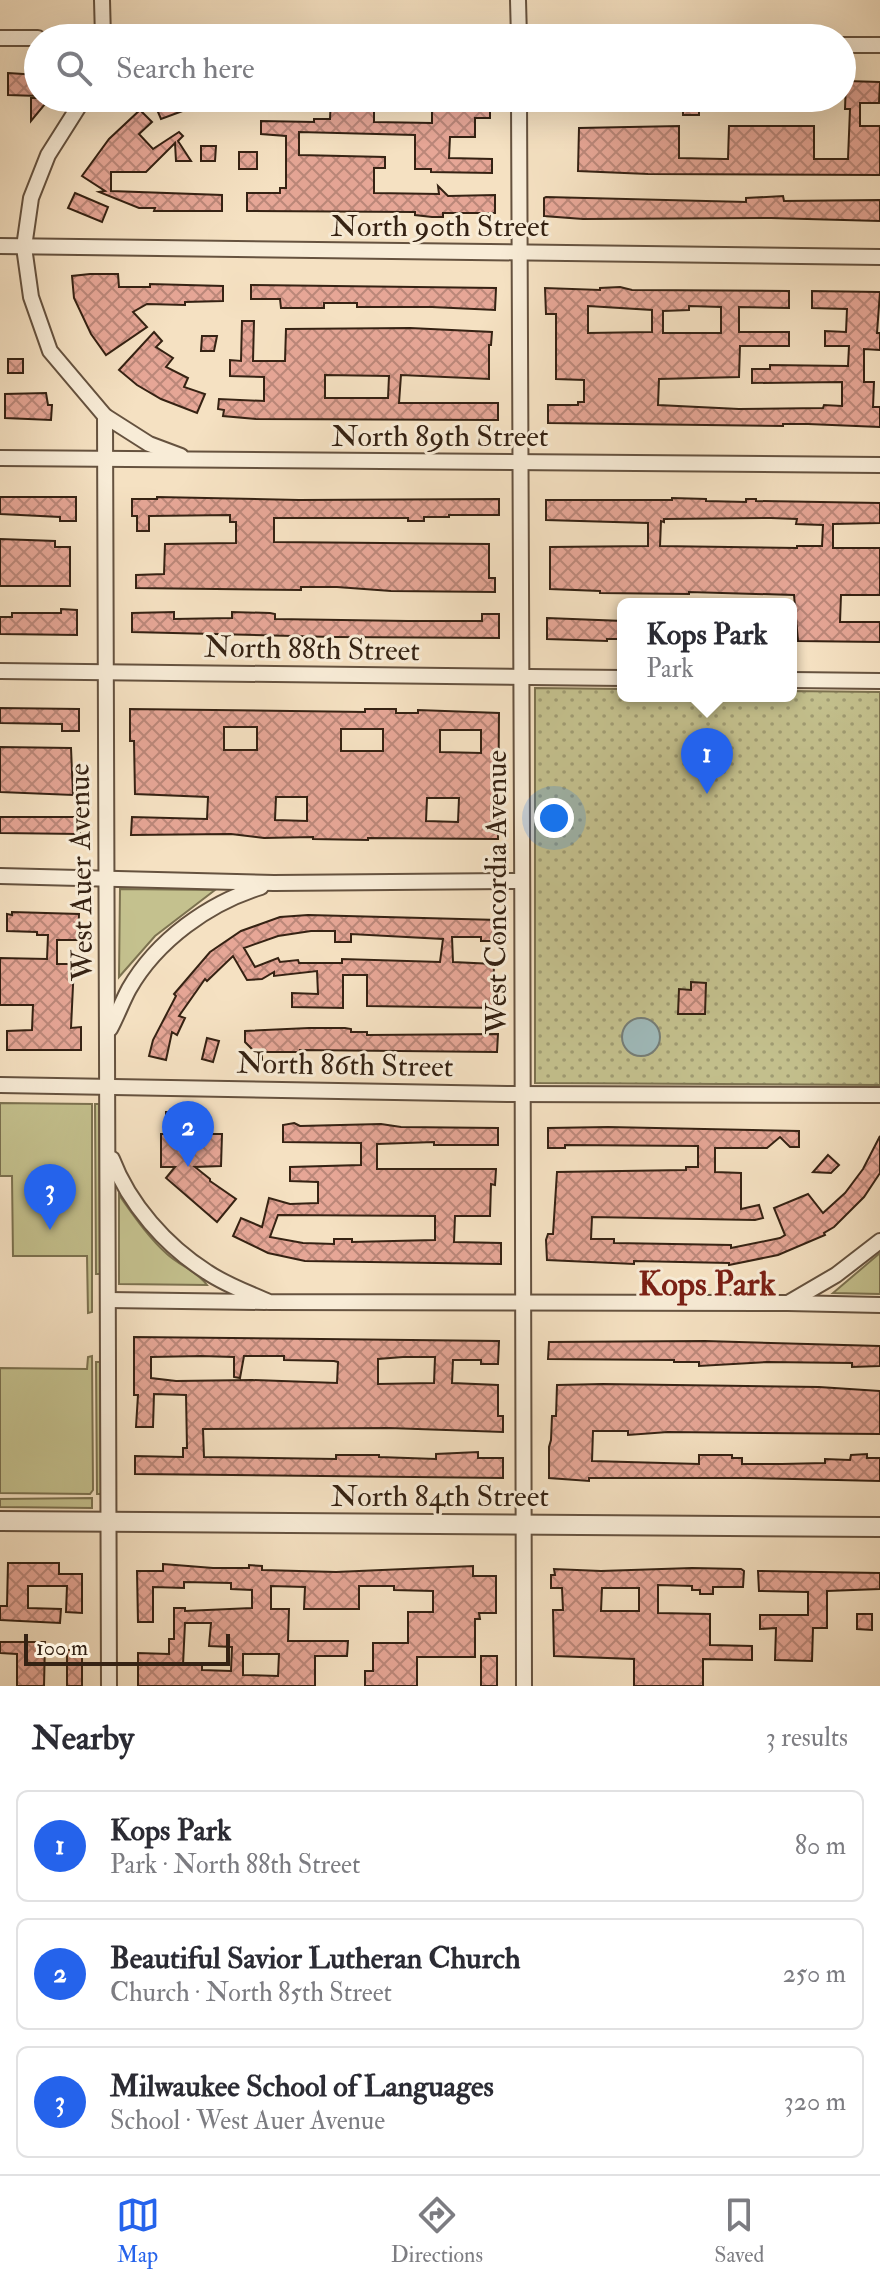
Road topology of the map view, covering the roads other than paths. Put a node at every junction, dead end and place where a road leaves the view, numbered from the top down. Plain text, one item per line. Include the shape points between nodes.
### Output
1 (102, 0) edge
2 (518, 0) edge
3 (103, 24) edge
4 (519, 24) edge
5 (0, 38) edge
6 (24, 38) edge
7 (856, 45) edge
8 (880, 45) edge
9 (75, 112) edge
10 (519, 112) edge
11 (0, 246) edge
12 (24, 247) junction
13 (520, 252) junction
14 (880, 257) edge
15 (105, 416) junction
16 (0, 458) edge
17 (106, 459) junction
18 (192, 460) junction
19 (521, 463) junction
20 (880, 465) edge
21 (0, 671) edge
22 (105, 672) junction
23 (523, 677) junction
24 (617, 678) edge
25 (797, 680) edge
26 (880, 681) edge
27 (0, 876) edge
28 (107, 878) junction
29 (521, 881) junction
30 (274, 883) junction
31 (109, 1033) junction
32 (0, 1085) edge
33 (107, 1087) junction
34 (522, 1094) junction
35 (880, 1095) edge
36 (109, 1151) junction
37 (880, 1241) edge
38 (108, 1300) junction
39 (269, 1302) junction
40 (788, 1303) junction
41 (523, 1304) junction
42 (880, 1305) edge
43 (0, 1521) edge
44 (109, 1522) junction
45 (524, 1525) junction
46 (880, 1527) edge
47 (109, 1686) edge
48 (524, 1686) edge

1 - 3 street
2 - 4 street
5 - 6 street
7 - 8 street
9 - 12 street via 48,155 31,198
10 - 13 street, West Concordia Avenue
11 - 12 street, North 90th Street
12 - 13 street, North 90th Street
12 - 15 street via 31,297 50,351
13 - 14 street, North 90th Street
13 - 19 street, West Concordia Avenue
15 - 17 street, West Auer Avenue
15 - 18 street via 149,444
16 - 17 street, North 89th Street
17 - 18 street, North 89th Street
17 - 22 street, West Auer Avenue
18 - 19 street, North 89th Street
19 - 20 street, North 89th Street
19 - 23 street, West Concordia Avenue
21 - 22 street, North 88th Street
22 - 23 street, North 88th Street
22 - 28 street, West Auer Avenue
23 - 24 street, North 88th Street
23 - 29 street, West Concordia Avenue
25 - 26 street
27 - 28 street
28 - 30 street
28 - 31 street, West Auer Avenue
29 - 30 street
29 - 34 street, West Concordia Avenue
30 - 31 street via 233,895 162,947 130,987
31 - 33 street, West Auer Avenue
32 - 33 street, North 86th Street
33 - 34 street, North 86th Street
33 - 36 street, West Auer Avenue
34 - 35 street, North 86th Street
34 - 41 street, West Concordia Avenue
36 - 38 street, West Auer Avenue
36 - 39 street via 136,1204 166,1239 207,1273
37 - 40 street
38 - 39 street
38 - 44 street, West Auer Avenue
39 - 41 street
40 - 41 street
40 - 42 street
41 - 45 street, West Concordia Avenue
43 - 44 street, North 84th Street
44 - 45 street, North 84th Street
44 - 47 street, West Auer Avenue
45 - 46 street, North 84th Street
45 - 48 street, West Concordia Avenue

